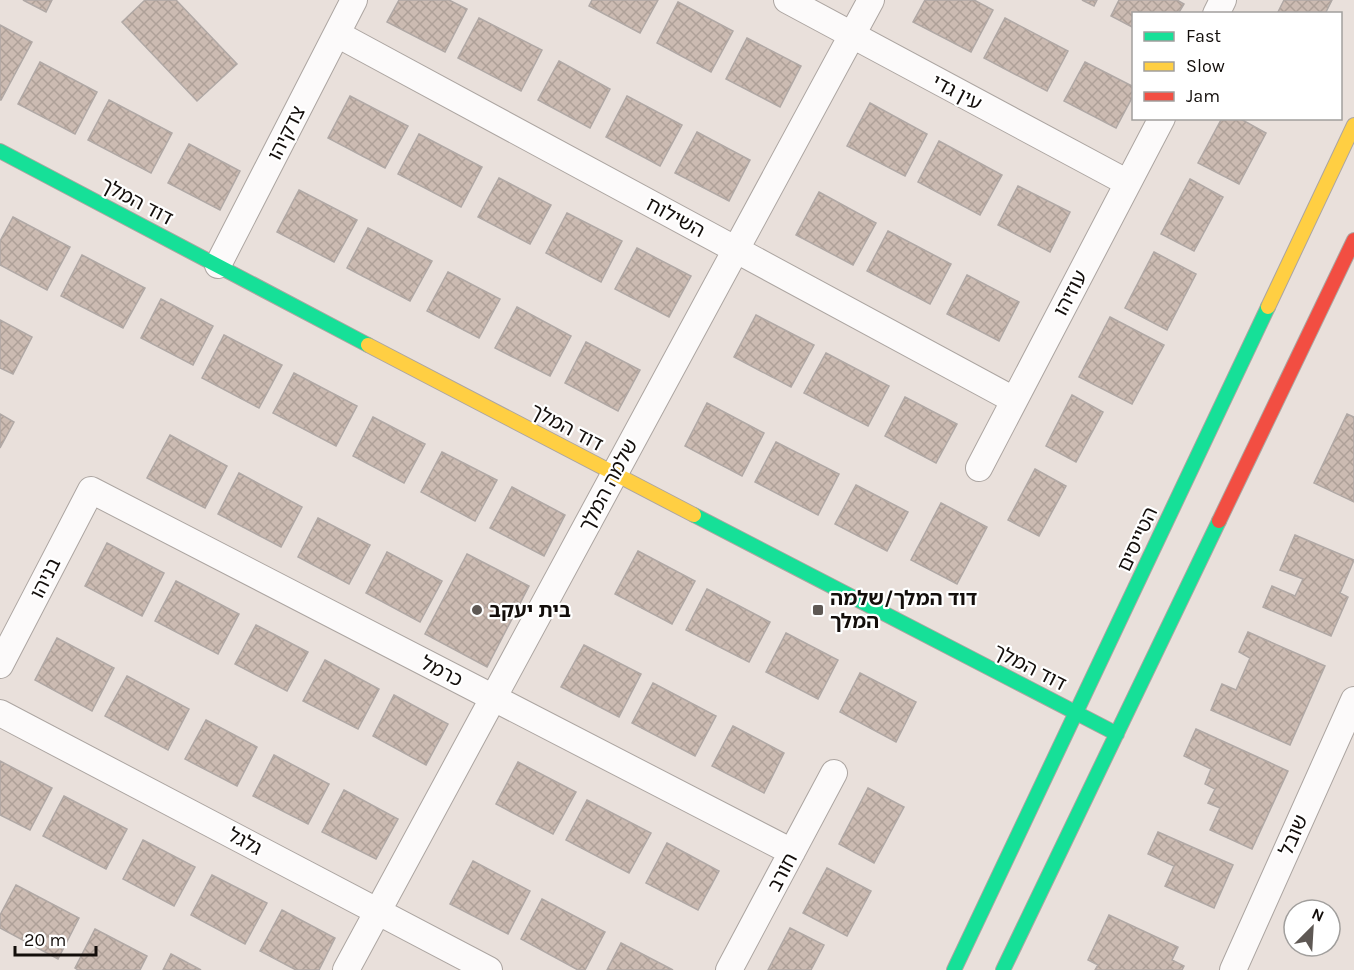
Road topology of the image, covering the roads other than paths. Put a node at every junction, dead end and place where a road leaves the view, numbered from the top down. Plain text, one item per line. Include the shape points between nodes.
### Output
1 (354, 0) edge
2 (787, 0) edge
3 (871, 0) edge
4 (337, 34) junction
5 (852, 35) junction
6 (1160, 120) edge
7 (1354, 125) edge
8 (1, 154) edge
9 (1128, 183) junction
10 (1354, 240) edge
11 (736, 249) junction
12 (218, 266) junction
13 (1014, 400) junction
14 (979, 468) dead end
15 (614, 474) junction
16 (91, 490) joint
17 (0, 665) edge
18 (493, 697) junction
19 (1354, 700) edge
20 (0, 713) edge
21 (1077, 713) junction
22 (1117, 734) junction
23 (834, 773) dead end
24 (792, 852) junction
25 (377, 911) junction
26 (346, 970) edge
27 (489, 970) edge
28 (729, 970) edge
29 (954, 970) edge
30 (1003, 970) edge
31 (1233, 970) edge

1 - 4 street, צדקיהו
2 - 5 street, עין גדי
3 - 5 street, שלמה המלך
4 - 11 street, השילוח
4 - 12 street, צדקיהו
5 - 9 street, עין גדי
5 - 11 street, שלמה המלך
6 - 9 street, עוזיהו
7 - 21 main road, הטייסים
8 - 12 main road, דוד המלך
9 - 13 street, עוזיהו
10 - 22 main road
11 - 13 street, השילוח
11 - 15 street, שלמה המלך
12 - 15 main road, דוד המלך
13 - 14 street, עוזיהו
15 - 18 street, שלמה המלך
15 - 21 main road, דוד המלך
16 - 17 street, בניהו
16 - 18 street, כרמל
18 - 24 street, כרמל
18 - 25 street, שלמה המלך
19 - 31 street, שובל
20 - 25 street, גלגל
21 - 22 main road, דוד המלך
21 - 29 main road, הטייסים
22 - 30 main road
23 - 24 street, חורב
24 - 28 street, חורב
25 - 26 street, שלמה המלך
25 - 27 street, גלגל

